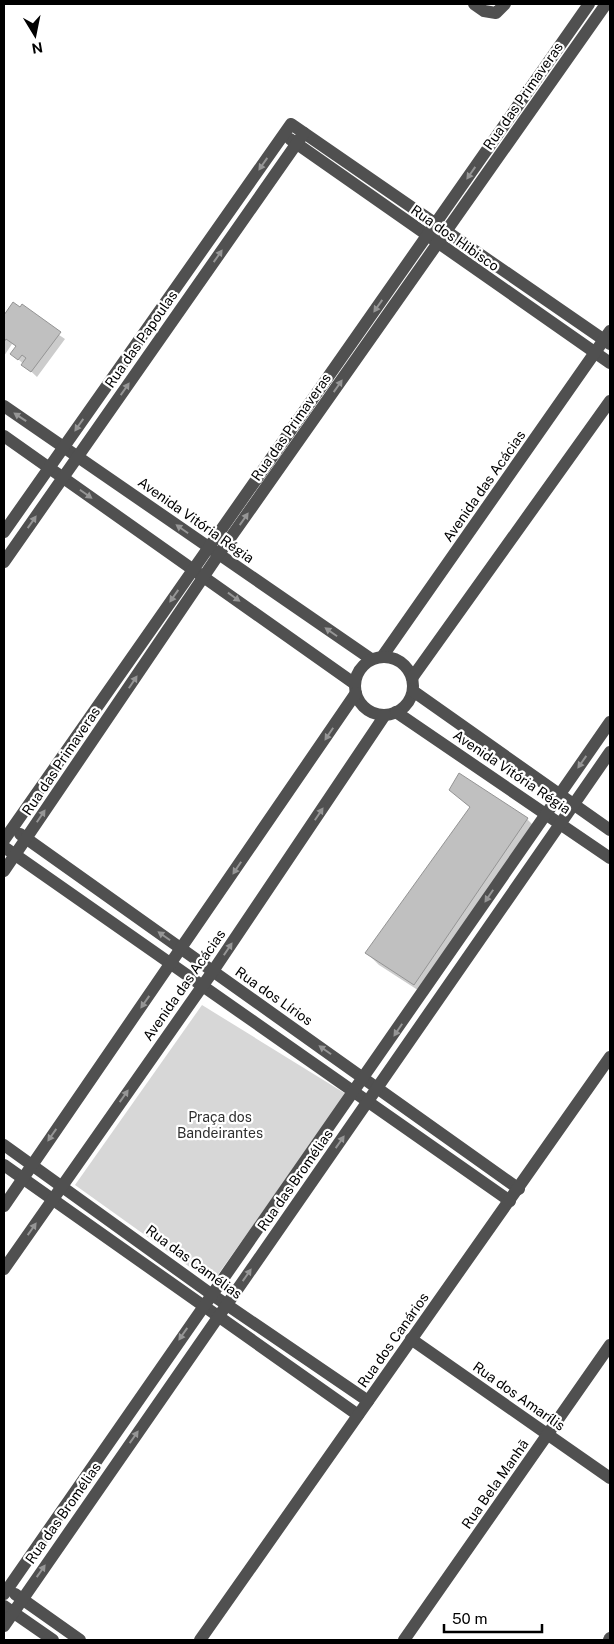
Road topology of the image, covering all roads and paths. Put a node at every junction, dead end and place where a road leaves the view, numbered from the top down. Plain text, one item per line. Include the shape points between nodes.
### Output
1 (474, 4) edge
2 (505, 4) edge
3 (589, 4) edge
4 (606, 4) edge
5 (291, 124) joint
6 (304, 133) junction
7 (283, 135) junction
8 (296, 144) junction
9 (441, 228) junction
10 (427, 237) junction
11 (438, 244) junction
12 (608, 338) edge
13 (596, 354) junction
14 (610, 363) edge
15 (610, 401) edge
16 (4, 406) edge
17 (4, 436) edge
18 (63, 447) junction
19 (77, 457) junction
20 (49, 467) junction
21 (62, 478) junction
22 (4, 532) edge
23 (214, 551) junction
24 (4, 562) edge
25 (199, 572) junction
26 (376, 658) junction
27 (412, 685) junction
28 (356, 689) junction
29 (391, 713) junction
30 (610, 722) edge
31 (610, 752) edge
32 (559, 796) junction
33 (573, 805) junction
34 (546, 813) junction
35 (560, 823) junction
36 (12, 828) junction
37 (610, 830) edge
38 (27, 838) junction
39 (4, 840) edge
40 (4, 847) edge
41 (15, 855) junction
42 (610, 858) edge
43 (4, 871) edge
44 (182, 949) junction
45 (172, 964) junction
46 (214, 971) junction
47 (202, 986) junction
48 (610, 1057) edge
49 (365, 1078) junction
50 (378, 1088) junction
51 (355, 1092) junction
52 (368, 1102) junction
53 (4, 1145) edge
54 (32, 1164) junction
55 (4, 1165) edge
56 (23, 1178) junction
57 (62, 1186) junction
58 (519, 1189) junction
59 (52, 1199) junction
60 (510, 1201) junction
61 (4, 1206) edge
62 (4, 1269) edge
63 (212, 1294) junction
64 (226, 1304) junction
65 (203, 1306) junction
66 (218, 1316) junction
67 (411, 1339) junction
68 (610, 1345) edge
69 (368, 1401) junction
70 (358, 1415) junction
71 (548, 1434) junction
72 (610, 1478) edge
73 (5, 1590) edge
74 (22, 1599) junction
75 (8, 1609) edge
76 (4, 1626) edge
77 (53, 1640) edge
78 (80, 1640) edge
79 (200, 1640) edge
80 (404, 1640) edge

1 - 2 street via 484,11 496,12
3 -> 9 street, Rua das Primaveras
4 - 9 street, Rua das Primaveras
5 - 6 street, Rua dos Hibisco
5 - 7 street, Rua das Papoulas
6 - 8 street, Rua das Papoulas
6 - 9 street, Rua dos Hibisco
7 - 8 street, Rua dos Hibisco
7 -> 18 street, Rua das Papoulas
8 - 10 street, Rua dos Hibisco
19 -> 8 street, Rua das Papoulas
9 - 10 street, Rua das Primaveras
9 - 11 street, Rua das Primaveras
9 - 12 street, Rua dos Hibisco
10 - 11 street, Rua dos Hibisco
10 -> 23 street, Rua das Primaveras
11 - 13 street, Rua dos Hibisco
23 -> 11 street, Rua das Primaveras
12 - 13 street, Avenida das Acácias
13 - 14 street, Rua dos Hibisco
13 - 26 street, Avenida das Acácias
15 - 27 street
18 -> 16 street, Avenida Vitória Régia
17 - 20 street
18 - 19 street, Avenida Vitória Régia
18 - 20 street, Rua das Papoulas
19 - 21 street, Rua das Papoulas
23 -> 19 street, Avenida Vitória Régia
20 - 21 street
20 - 22 street, Rua das Papoulas
24 -> 21 street, Rua das Papoulas
21 -> 25 street
23 - 25 street, Rua das Primaveras
26 -> 23 street, Avenida Vitória Régia
25 -> 28 street
25 -> 36 street, Rua das Primaveras
38 -> 25 street, Rua das Primaveras
26 - 27 street via 397,660 403,664
26 - 28 street via 362,667
27 - 29 street via 410,700
27 - 32 street, Avenida Vitória Régia
28 - 29 street via 360,702 372,713
28 -> 44 street, Avenida das Acácias
29 - 34 street, Avenida Vitória Régia
46 -> 29 street, Avenida das Acácias
30 -> 32 street, Rua das Bromélias
31 - 33 street, Rua das Bromélias
32 - 33 street, Avenida Vitória Régia
32 - 34 street, Rua das Bromélias
33 - 35 street, Rua das Bromélias
33 - 37 street, Avenida Vitória Régia
34 - 35 street, Avenida Vitória Régia
34 -> 49 street, Rua das Bromélias
35 - 42 street, Avenida Vitória Régia
35 - 50 street, Rua das Bromélias
36 - 38 street, Rua dos Lírios
36 - 39 street, Rua das Primaveras
38 - 41 street, Rua das Primaveras
44 -> 38 street, Rua dos Lírios
40 - 41 street
41 - 43 street, Rua das Primaveras
41 - 45 street
44 - 45 street, Avenida das Acácias
44 - 46 street, Rua dos Lírios
45 - 47 street
45 -> 54 street, Avenida das Acácias
46 - 47 street, Avenida das Acácias
49 -> 46 street, Rua dos Lírios
47 - 51 street
57 -> 47 street, Avenida das Acácias
48 - 58 street, Rua dos Canários
49 - 50 street, Rua dos Lírios
49 - 51 street, Rua das Bromélias
50 - 52 street, Rua das Bromélias
50 - 58 street, Rua dos Lírios
51 - 52 street
51 - 63 street, Rua das Bromélias
52 - 60 street
64 -> 52 street, Rua das Bromélias
53 - 54 street, Rua das Camélias
54 - 56 street, Avenida das Acácias
54 - 57 street, Rua das Camélias
55 - 56 street
56 - 59 street
56 - 61 street, Avenida das Acácias
57 - 59 street, Avenida das Acácias
57 - 63 street, Rua das Camélias
58 - 60 street, Rua dos Canários
62 -> 59 street, Avenida das Acácias
59 - 65 street
60 - 67 street, Rua dos Canários
63 - 64 street, Rua das Camélias
63 - 65 street, Rua das Bromélias
64 - 66 street, Rua das Bromélias
64 - 69 street, Rua das Camélias
65 - 66 street
65 -> 73 street, Rua das Bromélias
66 - 70 street
74 -> 66 street, Rua das Bromélias
67 - 69 street, Rua dos Canários
67 - 71 street, Rua dos Amarílis
68 - 71 street, Rua Bela Manhã
69 - 70 street, Rua dos Canários
70 - 79 street, Rua dos Canários
71 - 72 street, Rua dos Amarílis
71 - 80 street, Rua Bela Manhã
73 - 74 street
74 - 75 street, Rua das Bromélias
74 - 78 street
75 - 76 street, Rua das Bromélias
75 - 77 street

